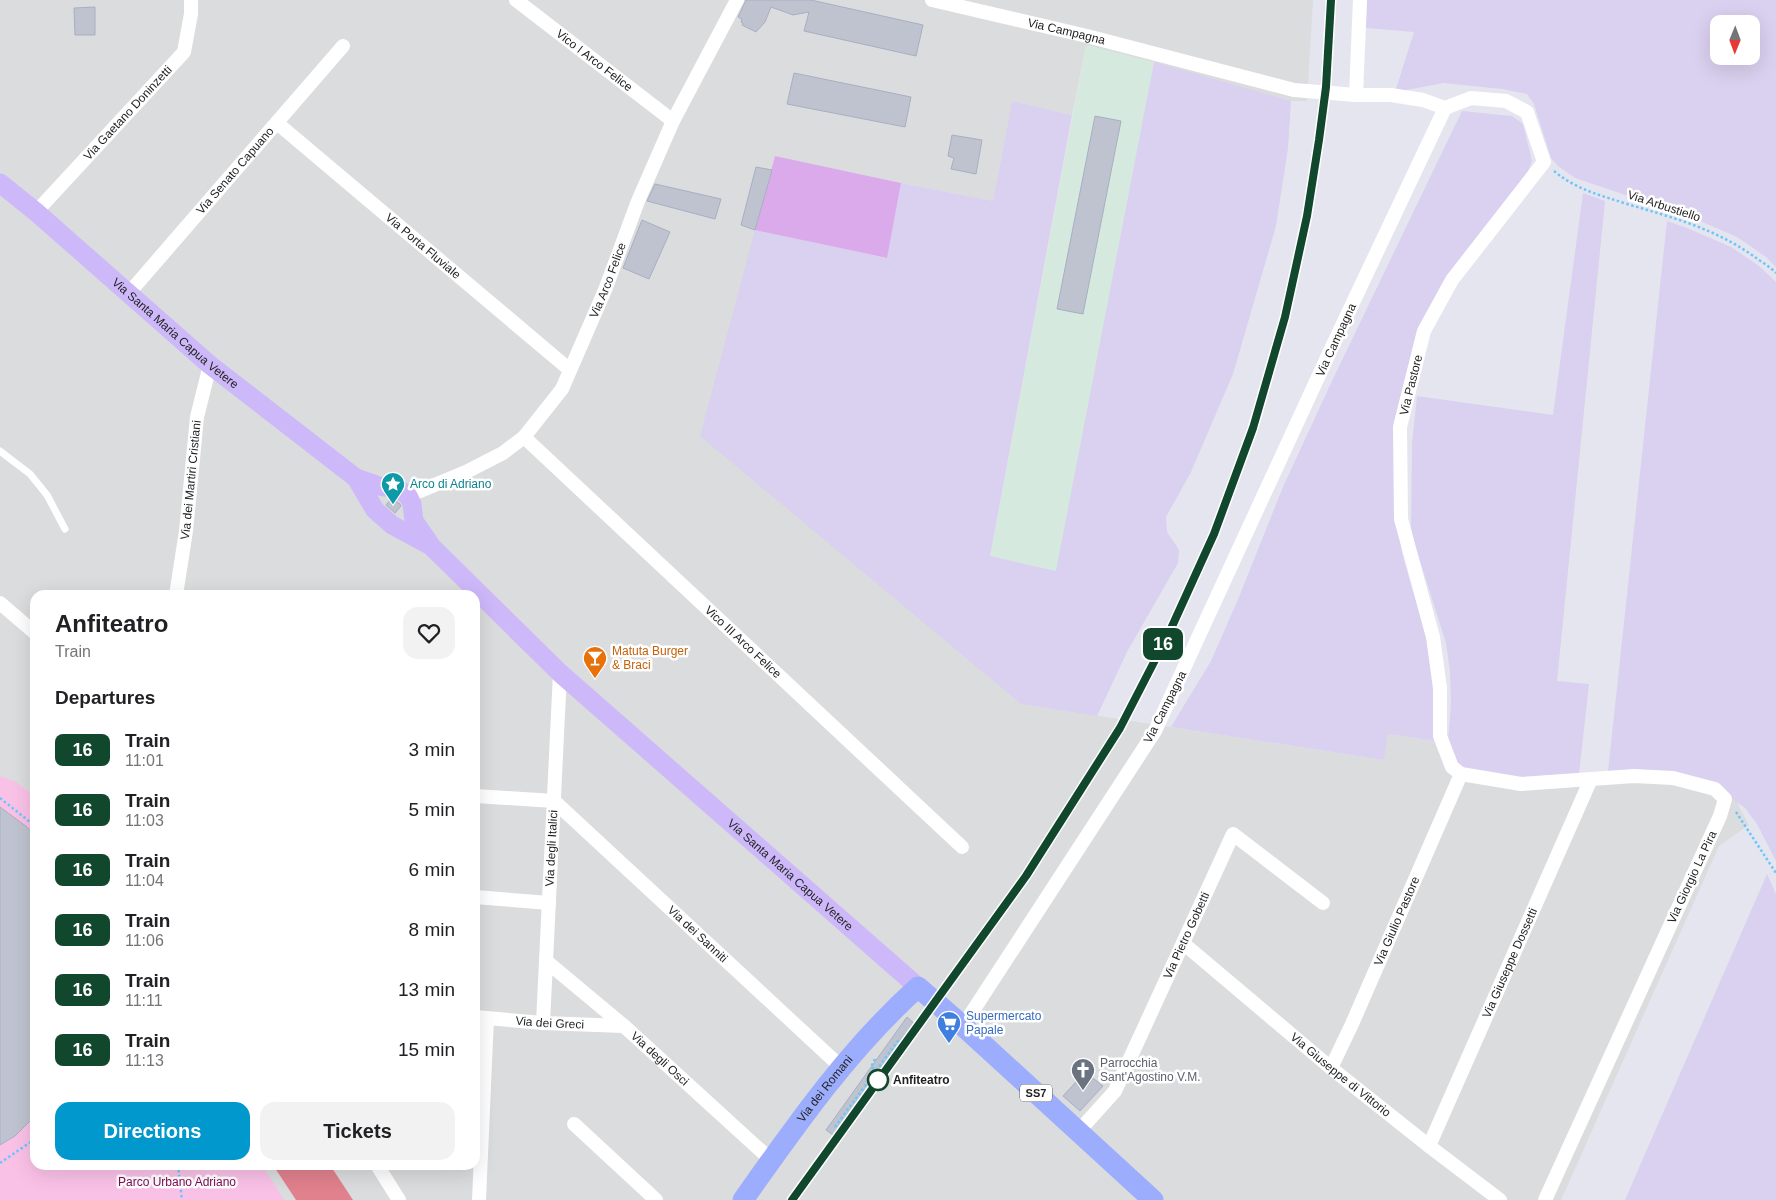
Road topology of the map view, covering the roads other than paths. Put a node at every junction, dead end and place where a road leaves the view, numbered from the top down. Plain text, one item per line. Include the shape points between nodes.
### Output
1 (191, 0) edge
2 (516, 0) edge
3 (737, 0) edge
4 (935, 0) edge
5 (1360, 0) edge
6 (343, 46) dead end
7 (1356, 95) junction
8 (1445, 108) junction
9 (673, 121) junction
10 (277, 123) junction
11 (0, 183) edge
12 (36, 212) junction
13 (129, 293) junction
14 (210, 365) junction
15 (570, 370) junction
16 (524, 437) junction
17 (0, 451) edge
18 (356, 478) junction
19 (408, 496) junction
20 (65, 530) dead end
21 (432, 546) junction
22 (177, 590) edge
23 (476, 590) edge
24 (480, 594) edge
25 (0, 603) edge
26 (30, 629) edge
27 (560, 673) junction
28 (1461, 774) junction
29 (1591, 779) junction
30 (480, 796) edge
31 (554, 802) junction
32 (962, 847) dead end
33 (480, 897) edge
34 (549, 903) junction
35 (1323, 904) dead end
36 (1184, 944) junction
37 (546, 961) junction
38 (918, 987) junction
39 (481, 1018) edge
40 (543, 1023) junction
41 (624, 1026) junction
42 (963, 1026) junction
43 (841, 1067) junction
44 (480, 1068) edge
45 (1331, 1068) junction
46 (574, 1124) dead end
47 (1079, 1131) junction
48 (1430, 1146) junction
49 (771, 1160) junction
50 (380, 1170) edge
51 (479, 1170) edge
52 (399, 1200) edge
53 (479, 1200) edge
54 (656, 1200) edge
55 (743, 1200) edge
56 (1153, 1200) edge
57 (1500, 1200) edge
58 (1544, 1200) edge

1 - 12 street, Via Gaetano Doninzetti via 184,52
2 - 9 street, Vico I Arco Felice
3 - 9 street, Via Arco Felice
4 - 7 street, Via Campagna via 1294,90
5 - 7 street
6 - 10 street, Via Senato Capuano
7 - 8 street, Via Campagna via 1423,100
8 - 28 street, Via Pastore via 1470,98 1506,102 1527,112 1544,162 1452,280 1424,332 1400,427 1401,519 1433,637 1440,688 1440,736 1452,767
8 - 42 street, Via Campagna via 1155,731
9 - 15 street, Via Arco Felice
10 - 13 street, Via Senato Capuano
10 - 15 street, Via Porta Fluviale
11 - 12 main road, Via Santa Maria Capua Vetere / SS7
12 - 13 main road, Via Santa Maria Capua Vetere / SS7
13 - 14 main road, Via Santa Maria Capua Vetere / SS7
14 - 18 main road, Via Santa Maria Capua Vetere / SS7
14 - 22 street, Via dei Martiri Cristiani via 197,417
15 - 16 street, Via Arco Felice via 562,389
16 - 19 street, Via Arco Felice via 503,453 466,472
16 - 32 street, Vico III Arco Felice
17 - 20 lane via 30,474 47,495
18 - 19 main road, SS7 via 399,489
18 - 21 main road, SS7 via 375,510 392,525
19 - 21 main road, SS7 via 414,521
21 - 23 main road, Via Santa Maria Capua Vetere / SS7
24 - 27 main road, Via Santa Maria Capua Vetere / SS7
25 - 26 street
27 - 31 street, Via degli Italici
27 - 38 main road, Via Santa Maria Capua Vetere / SS7
28 - 29 street via 1521,784
28 - 45 street, Via Giulio Pastore
29 - 48 street, Via Giuseppe Dossetti
29 - 58 street, Via Giorgio La Pira via 1673,778 1715,789 1725,798 1720,816
30 - 31 street
31 - 34 street, Via degli Italici
31 - 43 street, Via dei Sanniti
33 - 34 street
34 - 37 street, Via degli Italici
35 - 36 street, Via Pietro Gobetti via 1233,834
36 - 45 street, Via Giuseppe di Vittorio
36 - 47 street, Via Pietro Gobetti via 1116,1091
37 - 40 street, Via degli Italici
37 - 41 street, Via degli Osci
38 - 42 main road, Via Santa Maria Capua Vetere / SS7
38 - 43 main road, Via dei Romani
39 - 40 street, Via dei Greci
39 - 44 street
40 - 41 street, Via dei Greci
41 - 49 street, Via degli Osci
42 - 47 main road, Via Santa Maria Capua Vetere / SS7
43 - 49 main road, Via dei Romani
45 - 48 street, Via Giuseppe di Vittorio
46 - 54 street
47 - 56 main road, Via Santa Maria Capua Vetere / SS7
48 - 57 street, Via Giuseppe di Vittorio
49 - 55 main road, Via dei Romani
50 - 52 street
51 - 53 street

